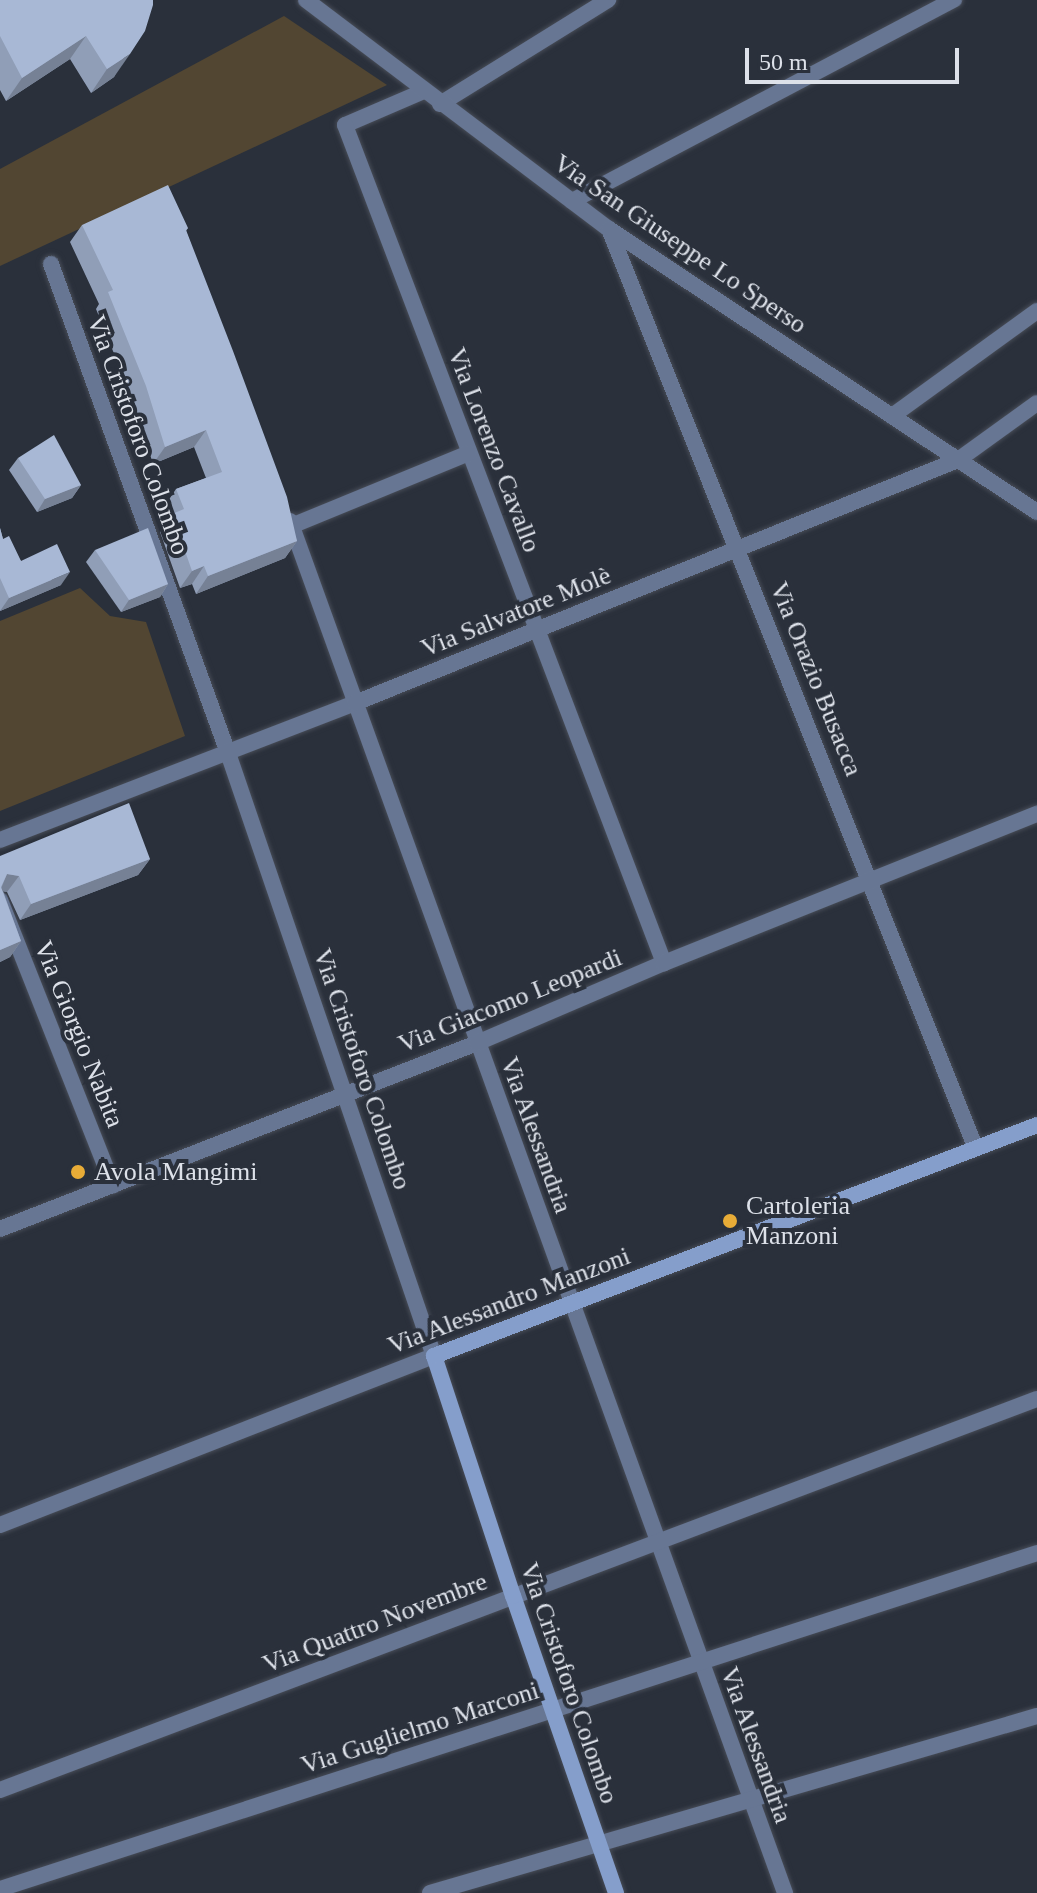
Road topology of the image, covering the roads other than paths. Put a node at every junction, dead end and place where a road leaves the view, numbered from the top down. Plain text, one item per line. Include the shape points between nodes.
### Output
1 (608, 0) edge
2 (954, 0) edge
3 (310, 1) edge
4 (424, 91) junction
5 (440, 104) junction
6 (572, 201) junction
7 (609, 229) junction
8 (51, 264) dead end
9 (1037, 311) edge
10 (1037, 403) edge
11 (892, 416) junction
12 (469, 453) junction
13 (958, 460) junction
14 (1037, 512) edge
15 (739, 550) junction
16 (537, 629) junction
17 (355, 703) junction
18 (228, 753) junction
19 (1037, 814) edge
20 (0, 840) edge
21 (870, 881) junction
22 (0, 900) edge
23 (664, 963) junction
24 (477, 1043) junction
25 (346, 1093) junction
26 (1037, 1125) edge
27 (976, 1149) junction
28 (113, 1185) junction
29 (0, 1229) edge
30 (571, 1303) junction
31 (434, 1356) junction
32 (1037, 1399) edge
33 (0, 1525) edge
34 (656, 1541) junction
35 (1037, 1553) edge
36 (513, 1596) junction
37 (700, 1661) junction
38 (554, 1709) junction
39 (1037, 1716) edge
40 (0, 1790) edge
41 (749, 1799) junction
42 (600, 1844) junction
43 (0, 1889) edge
44 (430, 1893) edge
45 (616, 1893) edge
46 (785, 1893) edge

1 - 5 street
2 - 6 street
3 - 4 street, Via San Giuseppe Lo Sperso
4 - 5 street, Via San Giuseppe Lo Sperso
4 - 12 street, Via Lorenzo Cavallo via 345,125
5 - 6 street, Via San Giuseppe Lo Sperso
6 - 7 street, Via San Giuseppe Lo Sperso
7 - 11 street, Via San Giuseppe Lo Sperso
7 - 15 street, Via Orazio Busacca
8 - 18 street, Via Cristoforo Colombo
9 - 11 street
10 - 13 street, Via Salvatore Molè
11 - 13 street, Via San Giuseppe Lo Sperso
12 - 16 street, Via Lorenzo Cavallo
12 - 17 street, Via Alessandria via 288,518
13 - 14 street, Via San Giuseppe Lo Sperso
13 - 15 street, Via Salvatore Molè
15 - 16 street, Via Salvatore Molè
15 - 21 street, Via Orazio Busacca
16 - 17 street, Via Salvatore Molè
16 - 23 street, Via Lorenzo Cavallo
17 - 18 street, Via Salvatore Molè
17 - 24 street, Via Alessandria
18 - 20 street, Via Salvatore Molè
18 - 25 street, Via Cristoforo Colombo
19 - 21 street, Via Giacomo Leopardi
21 - 23 street, Via Giacomo Leopardi
21 - 27 street, Via Orazio Busacca
22 - 28 street, Via Giorgio Nabita
23 - 24 street, Via Giacomo Leopardi
24 - 25 street, Via Giacomo Leopardi
24 - 30 street, Via Alessandria
25 - 28 street, Via Giacomo Leopardi
25 - 31 street, Via Cristoforo Colombo
26 - 27 main road, Via Alessandro Manzoni
27 - 30 main road, Via Alessandro Manzoni
28 - 29 street, Via Giacomo Leopardi
30 - 31 main road, Via Alessandro Manzoni
30 - 34 street, Via Alessandria
31 - 33 street, Via Alessandro Manzoni
31 - 36 main road, Via Cristoforo Colombo
32 - 34 street, Via Quattro Novembre
34 - 36 street, Via Quattro Novembre
34 - 37 street, Via Alessandria
35 - 37 street, Via Guglielmo Marconi
36 - 38 main road, Via Cristoforo Colombo
36 - 40 street, Via Quattro Novembre
37 - 38 street, Via Guglielmo Marconi
37 - 41 street, Via Alessandria
38 - 42 main road, Via Cristoforo Colombo
38 - 43 street, Via Guglielmo Marconi
39 - 41 street
41 - 42 street
41 - 46 street, Via Alessandria
42 - 44 street
42 - 45 main road, Via Cristoforo Colombo

